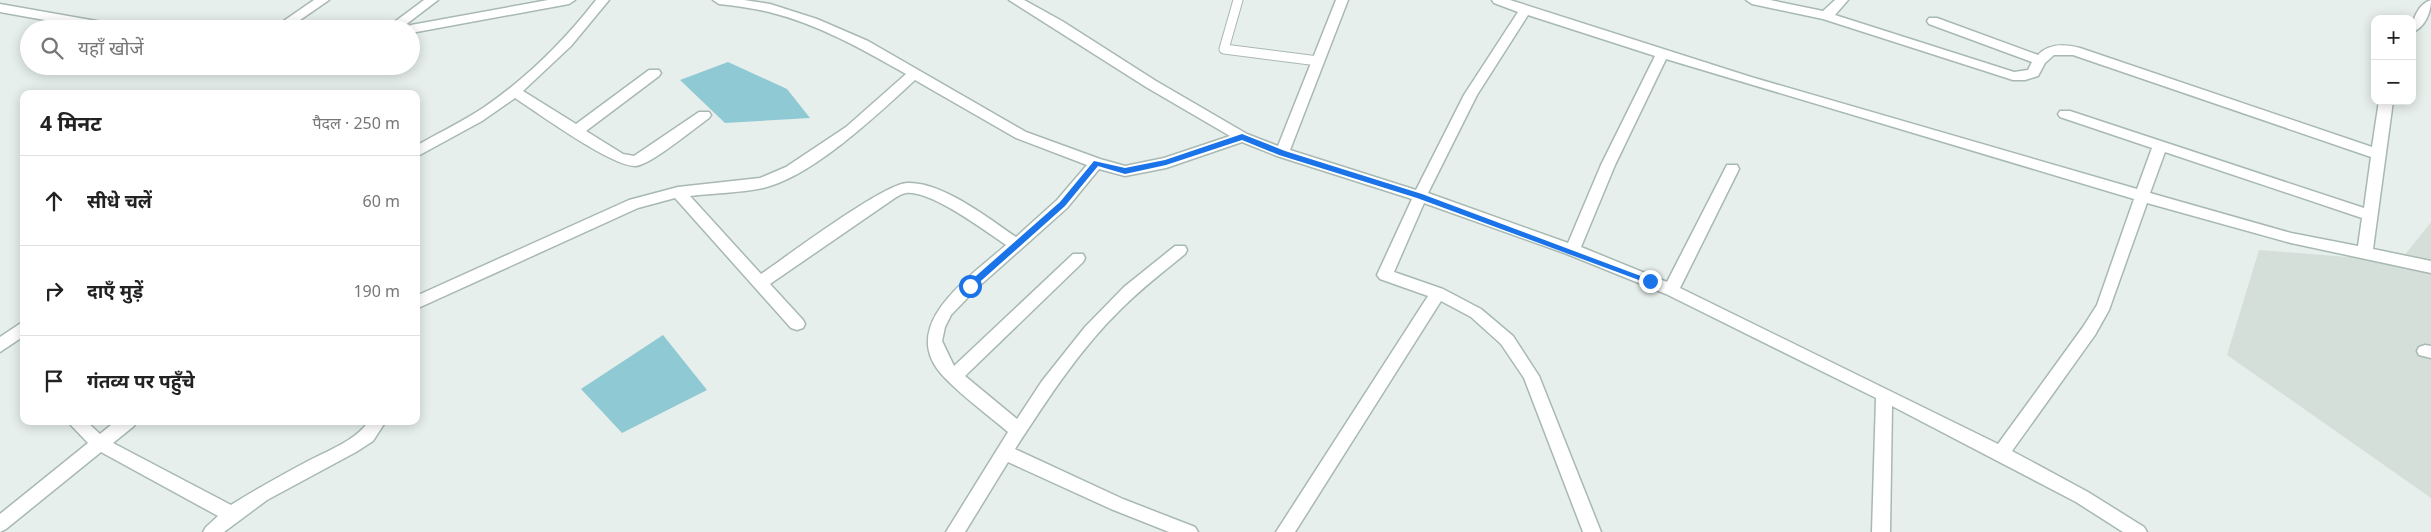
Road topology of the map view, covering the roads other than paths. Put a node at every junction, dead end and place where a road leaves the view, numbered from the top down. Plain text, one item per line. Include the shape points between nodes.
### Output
1 (13, 0) edge
2 (323, 0) edge
3 (432, 0) edge
4 (569, 0) edge
5 (603, 0) edge
6 (719, 0) edge
7 (1015, 0) edge
8 (1238, 0) edge
9 (1342, 0) edge
10 (1495, 0) edge
11 (1752, 0) edge
12 (1842, 0) edge
13 (1038, 4) edge
14 (2431, 4) edge
15 (0, 8) edge
16 (1525, 10) junction
17 (1826, 16) junction
18 (68, 20) edge
19 (292, 20) edge
20 (404, 20) edge
21 (1933, 21) dead end
22 (2416, 23) edge
23 (420, 28) edge
24 (1662, 54) junction
25 (2039, 60) junction
26 (1318, 61) junction
27 (654, 73) dead end
28 (914, 74) junction
29 (514, 91) junction
30 (2385, 105) edge
31 (2065, 114) dead end
32 (704, 115) dead end
33 (576, 131) junction
34 (1242, 137) junction
35 (2160, 145) junction
36 (420, 150) edge
37 (1282, 153) junction
38 (2378, 154) junction
39 (1096, 163) junction
40 (1732, 169) dead end
41 (678, 192) junction
42 (1420, 196) junction
43 (2143, 196) junction
44 (2370, 214) junction
45 (1017, 245) junction
46 (1180, 250) dead end
47 (1572, 250) junction
48 (2365, 253) junction
49 (1078, 258) dead end
50 (2431, 268) edge
51 (759, 283) junction
52 (1671, 290) junction
53 (1438, 294) junction
54 (420, 301) edge
55 (797, 324) dead end
56 (20, 330) edge
57 (0, 346) edge
58 (954, 376) junction
59 (1884, 394) junction
60 (79, 425) edge
61 (123, 425) edge
62 (376, 425) edge
63 (1018, 430) junction
64 (99, 443) junction
65 (1004, 452) junction
66 (2000, 454) junction
67 (234, 515) junction
68 (0, 524) edge
69 (212, 532) edge
70 (955, 532) edge
71 (1189, 532) edge
72 (1285, 532) edge
73 (1592, 532) edge
74 (1881, 532) edge
75 (2138, 532) edge

1 - 15 street
2 - 19 street
3 - 20 street
4 - 23 street
5 - 29 street via 559,51
6 - 28 street via 770,8 813,22 863,44
7 - 13 street
8 - 26 lane via 1224,49
9 - 26 street
10 - 16 street
11 - 17 street
12 - 17 street
13 - 34 street via 1151,84
14 - 22 street
15 - 18 street
16 - 24 street
16 - 42 street via 1485,71
17 - 25 street via 2013,76 2033,73
21 - 25 street
24 - 43 street
24 - 47 street via 1608,165
25 - 38 street via 2053,50 2075,51
26 - 37 street
27 - 33 street
28 - 39 street via 1020,135
28 - 41 street via 851,130 791,171 762,183
29 - 33 street
29 - 36 street
30 - 38 street
31 - 35 street
32 - 33 street via 634,161 619,158
34 - 37 street
34 - 39 street via 1166,163 1125,171
35 - 43 street
35 - 44 street
37 - 42 street
38 - 44 street
39 - 45 street via 1062,204
40 - 52 street
41 - 51 street
41 - 54 street via 625,208
42 - 47 street
42 - 53 street via 1385,275
43 - 48 street via 2219,220
43 - 66 street via 2104,306 2089,332
44 - 48 street
45 - 51 street via 939,196 921,189 906,188 886,196
45 - 58 street via 970,286 946,311 937,326 934,341 937,350
46 - 63 street via 1114,306 1081,343
47 - 52 street
48 - 50 street
49 - 58 street
51 - 55 street
52 - 59 street
53 - 72 street
53 - 73 street via 1476,313 1508,340 1531,376
56 - 57 street
58 - 63 street
59 - 66 street
59 - 74 street
60 - 64 street
61 - 64 street
62 - 67 street via 359,441
63 - 65 street
64 - 67 street
64 - 68 street
65 - 70 street
65 - 71 street via 1109,501
66 - 75 street via 2082,497
67 - 69 street

